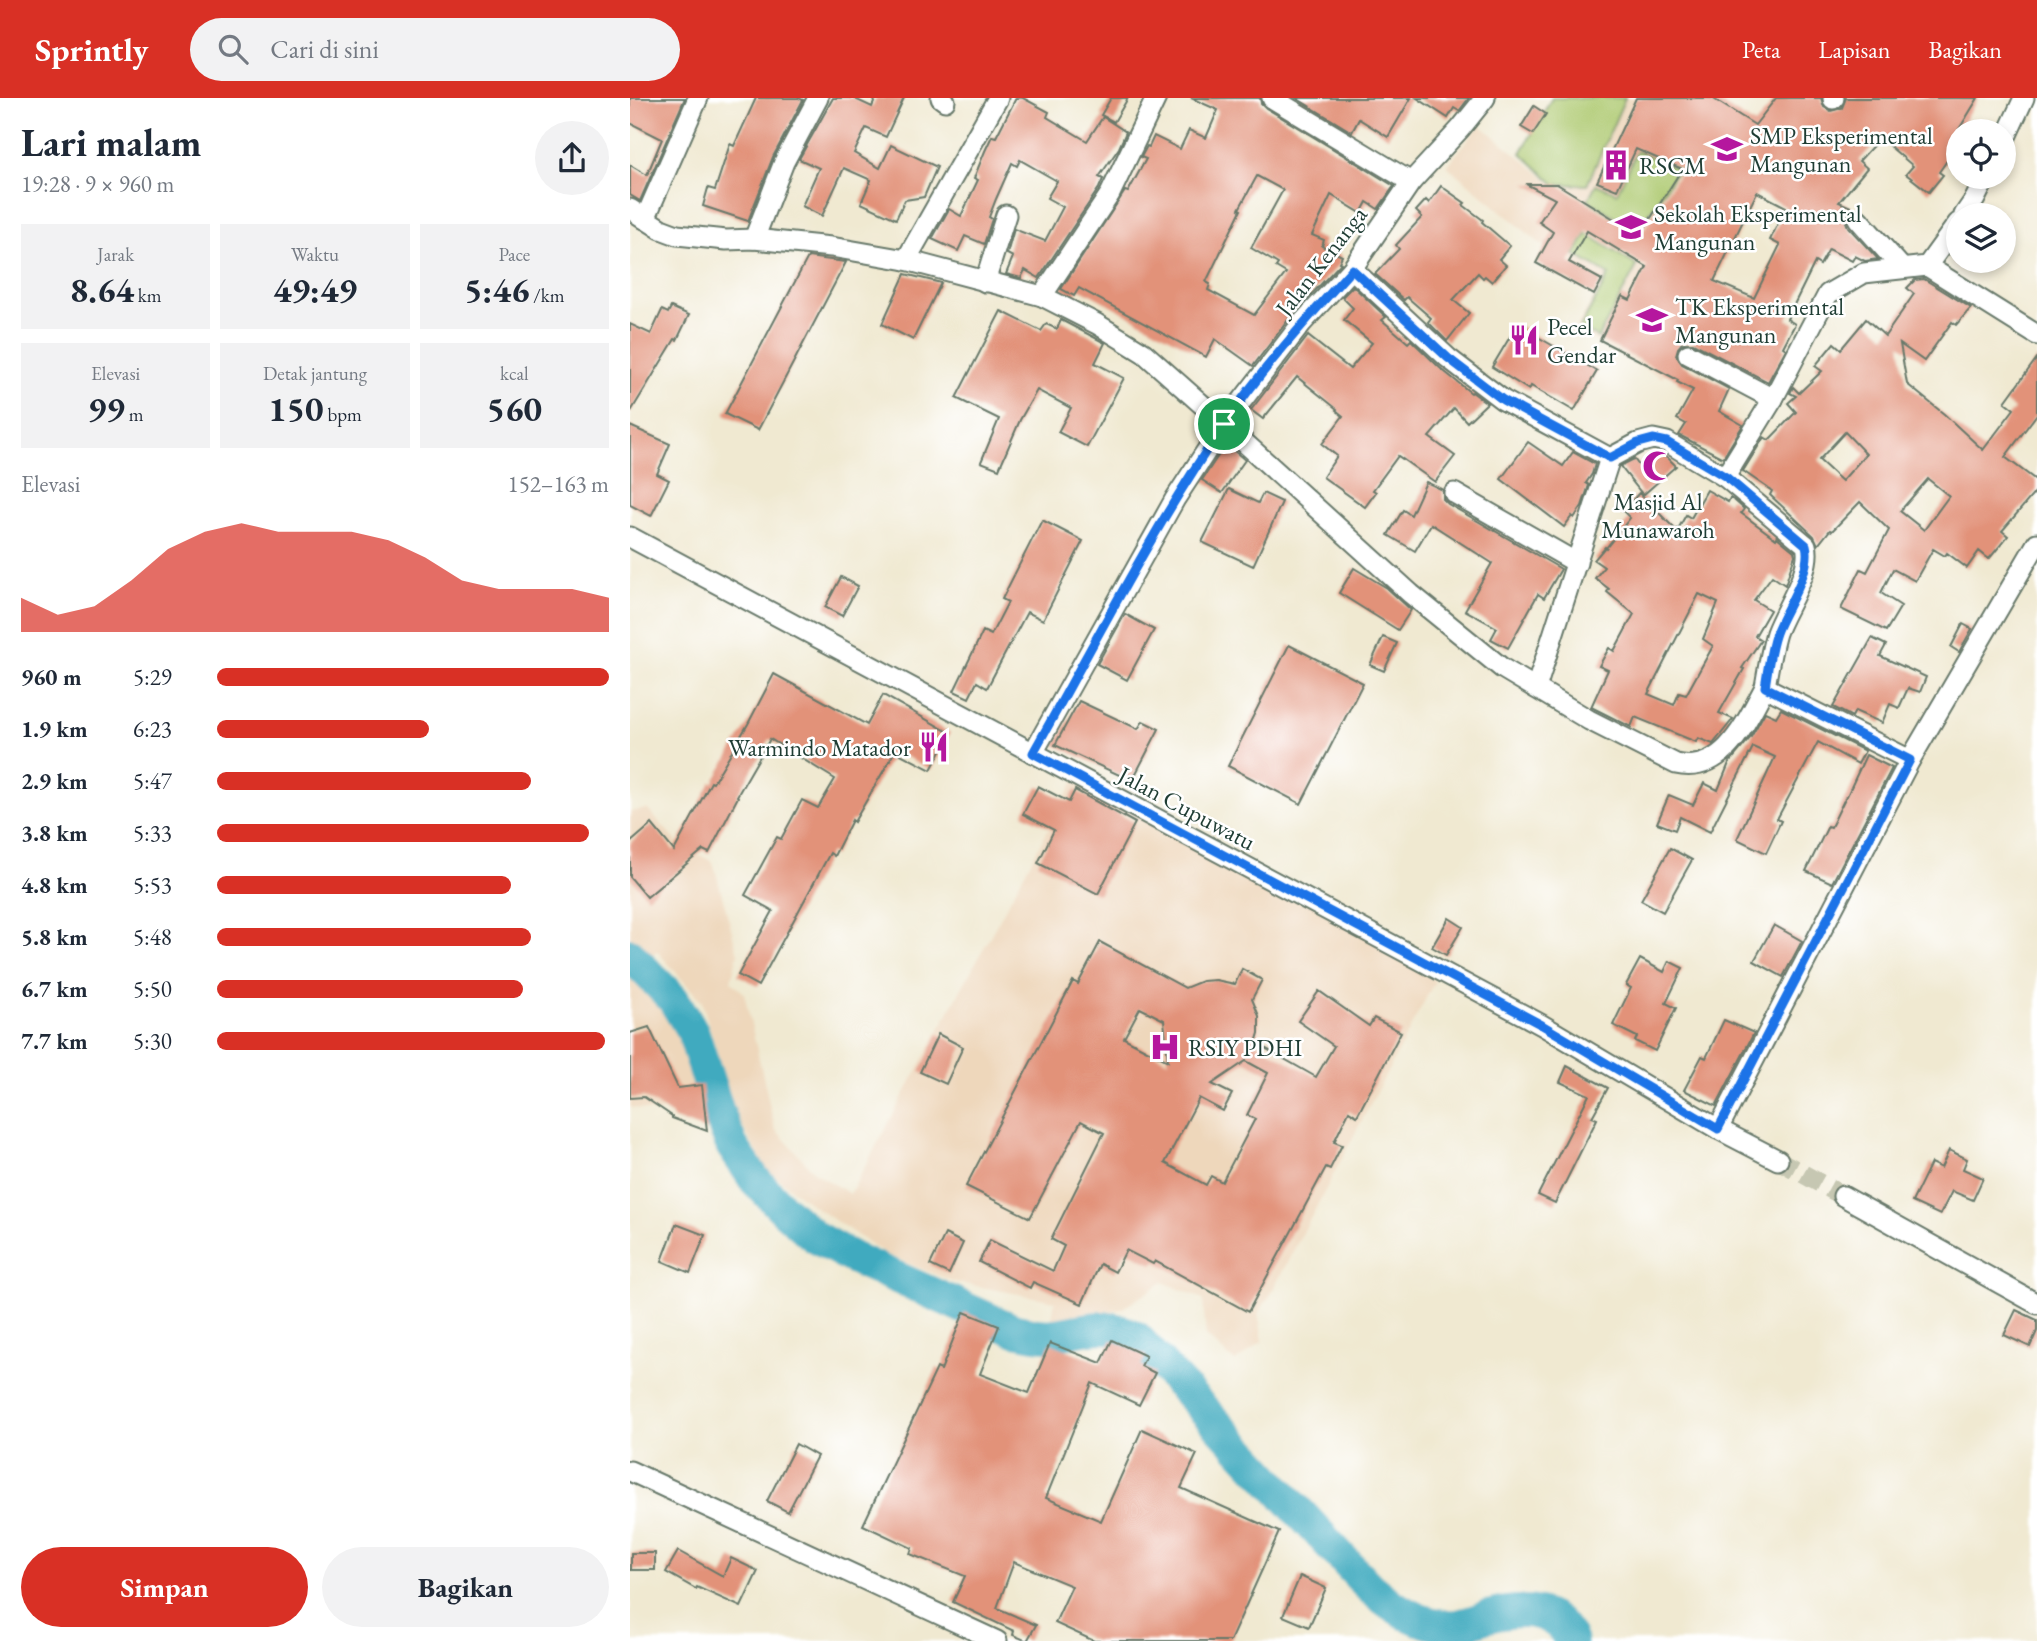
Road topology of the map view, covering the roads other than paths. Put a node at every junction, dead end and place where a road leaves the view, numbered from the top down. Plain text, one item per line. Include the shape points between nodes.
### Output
1 (698, 98) edge
2 (818, 98) edge
3 (998, 98) edge
4 (1156, 98) edge
5 (1272, 98) edge
6 (1485, 98) edge
7 (2024, 98) edge
8 (2014, 119) edge
9 (1411, 182) junction
10 (638, 214) edge
11 (1006, 215) dead end
12 (1857, 219) dead end
13 (754, 239) junction
14 (1946, 240) edge
15 (906, 260) junction
16 (1927, 266) junction
17 (1902, 268) junction
18 (1352, 269) junction
19 (985, 282) junction
20 (1042, 296) junction
21 (2037, 335) edge
22 (1688, 354) dead end
23 (1773, 399) junction
24 (1224, 424) junction
25 (1610, 458) junction
26 (1726, 477) junction
27 (1454, 493) dead end
28 (630, 537) edge
29 (2037, 543) edge
30 (1577, 563) junction
31 (1765, 687) junction
32 (1536, 688) junction
33 (1033, 753) junction
34 (1910, 760) junction
35 (1718, 1129) junction
36 (1778, 1160) tunnel mouth
37 (1843, 1196) tunnel mouth
38 (2037, 1304) edge
39 (630, 1471) edge
40 (997, 1641) edge

1 - 10 street
2 - 13 street via 784,162
3 - 15 street
4 - 20 street via 1110,194
5 - 9 street
6 - 9 street, Jalan Kenanga
7 - 8 street
9 - 18 street, Jalan Kenanga
10 - 13 street via 677,235
11 - 19 street
12 - 17 street
13 - 15 street
14 - 16 street
15 - 19 street
16 - 17 street
16 - 21 street
17 - 23 street via 1864,273 1828,294
18 - 24 street, Jalan Kenanga via 1302,323
18 - 25 street via 1448,358 1503,400
19 - 20 street
20 - 24 street via 1144,353
22 - 23 street
23 - 26 street
24 - 32 street via 1411,594 1502,668
24 - 33 street, Jalan Kenanga via 1175,499
25 - 26 street via 1653,439 1667,442
25 - 30 street
26 - 31 street via 1806,545 1808,552 1804,572 1776,634
27 - 30 street
28 - 33 street, Jalan Cupuwatu
29 - 34 street
30 - 32 street
31 - 32 street via 1725,751 1708,763 1689,767 1628,741
31 - 34 street
33 - 35 street, Jalan Cupuwatu via 1542,1025
34 - 35 street
35 - 36 street, Jalan Cupuwatu
37 - 38 street
39 - 40 street

